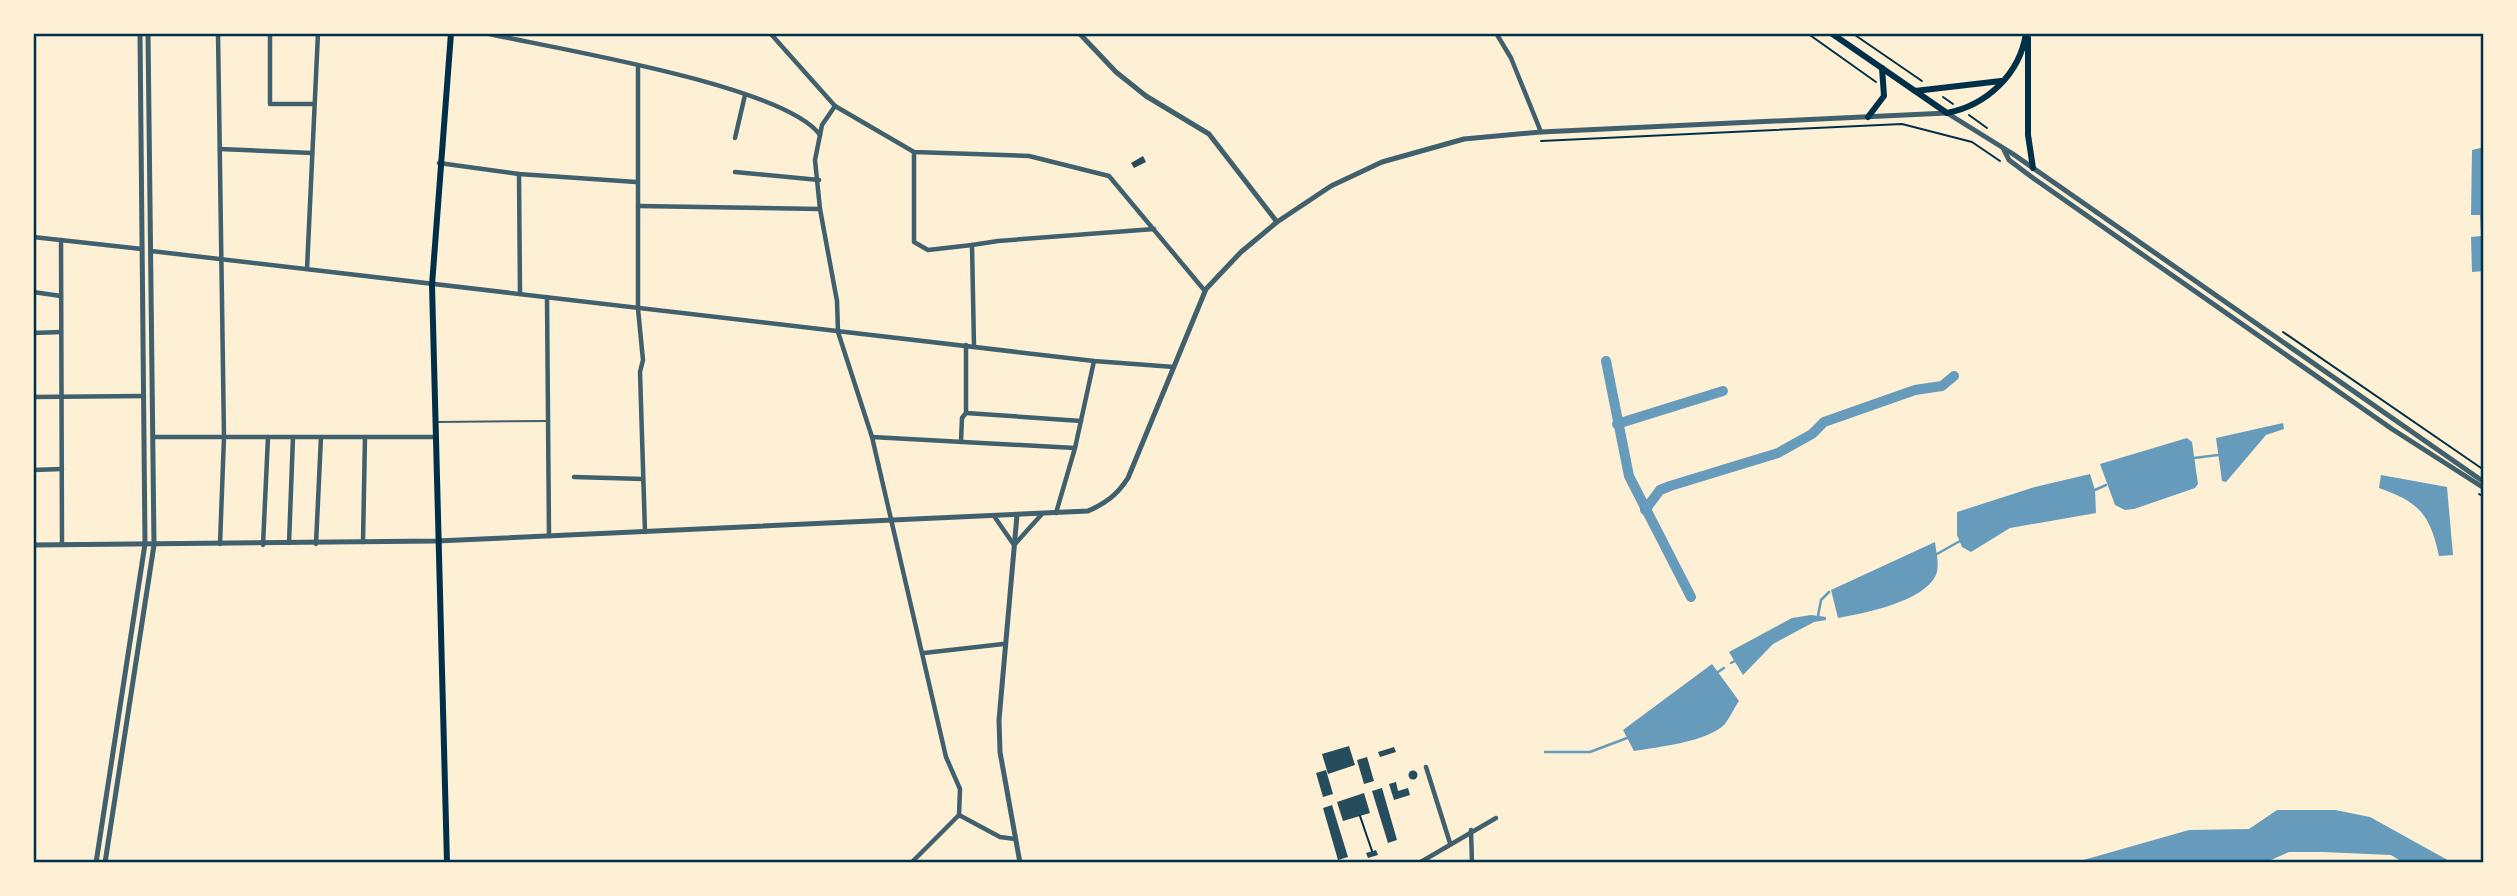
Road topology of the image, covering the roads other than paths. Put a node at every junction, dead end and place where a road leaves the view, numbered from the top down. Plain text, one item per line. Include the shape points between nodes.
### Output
1 (140, 33) edge
2 (148, 33) edge
3 (218, 33) edge
4 (270, 33) edge
5 (318, 33) edge
6 (451, 33) edge
7 (485, 33) edge
8 (769, 33) edge
9 (1079, 33) edge
10 (1496, 33) edge
11 (1831, 33) edge
12 (2027, 33) edge
13 (638, 66) junction
14 (1882, 68) junction
15 (2003, 81) junction
16 (1914, 91) junction
17 (745, 95) junction
18 (314, 104) junction
19 (835, 106) junction
20 (1947, 113) junction
21 (1868, 117) junction
22 (1541, 132) junction
23 (820, 135) junction
24 (735, 138) dead end
25 (220, 149) junction
26 (2004, 150) junction
27 (914, 152) junction
28 (312, 155) junction
29 (439, 163) junction
30 (2033, 169) junction
31 (735, 172) dead end
32 (519, 174) junction
33 (819, 180) junction
34 (636, 182) junction
35 (638, 205) junction
36 (820, 209) junction
37 (1277, 222) junction
38 (1154, 229) junction
39 (33, 237) edge
40 (61, 240) junction
41 (972, 246) junction
42 (142, 249) junction
43 (151, 251) junction
44 (221, 259) junction
45 (307, 270) junction
46 (432, 285) junction
47 (1205, 291) junction
48 (33, 292) edge
49 (520, 294) junction
50 (61, 296) junction
51 (547, 297) junction
52 (638, 309) junction
53 (61, 332) junction
54 (838, 332) junction
55 (33, 333) edge
56 (966, 345) junction
57 (974, 346) junction
58 (1094, 361) junction
59 (1174, 367) junction
60 (144, 396) junction
61 (33, 397) edge
62 (62, 397) junction
63 (966, 413) junction
64 (547, 421) junction
65 (1081, 421) junction
66 (434, 422) junction
67 (154, 437) junction
68 (224, 437) junction
69 (268, 437) junction
70 (293, 437) junction
71 (321, 437) junction
72 (365, 437) junction
73 (434, 437) junction
74 (872, 437) junction
75 (961, 442) junction
76 (1075, 448) junction
77 (62, 469) junction
78 (33, 470) edge
79 (574, 477) dead end
80 (643, 478) junction
81 (2484, 482) edge
82 (2484, 488) edge
83 (1056, 513) junction
84 (1042, 514) junction
85 (1017, 515) junction
86 (994, 516) junction
87 (893, 521) junction
88 (645, 532) junction
89 (549, 536) junction
90 (437, 541) junction
91 (363, 543) junction
92 (145, 544) junction
93 (289, 544) junction
94 (316, 544) junction
95 (33, 545) edge
96 (62, 545) junction
97 (154, 545) junction
98 (220, 545) junction
99 (263, 545) junction
100 (1014, 545) junction
101 (1003, 644) junction
102 (924, 653) junction
103 (1426, 767) dead end
104 (959, 815) junction
105 (1496, 818) dead end
106 (1471, 830) junction
107 (1016, 839) junction
108 (1450, 844) junction
109 (96, 863) edge
110 (106, 863) edge
111 (447, 863) edge
112 (911, 863) edge
113 (1020, 863) edge
114 (1419, 863) edge
115 (1472, 863) edge

1 - 42 street
2 - 43 street
3 - 25 street
4 - 18 street via 270,104
5 - 18 street
6 - 29 main road
7 - 13 street
8 - 19 street
9 - 37 street via 1146,96 1209,134
10 - 22 street
11 - 14 main road
12 - 15 main road via 2020,58
12 - 30 main road
13 - 17 street
13 - 34 street
14 - 16 main road
14 - 21 main road via 1884,96
15 - 16 main road
15 - 20 main road via 1983,99
16 - 20 main road
17 - 23 street via 787,109
17 - 24 street
18 - 28 street
19 - 23 street
19 - 27 street
20 - 21 street
20 - 26 street
21 - 22 street
22 - 37 street via 1464,139 1382,162 1331,186
23 - 33 street
25 - 28 street
25 - 44 street
26 - 30 street
26 - 82 street via 2009,160 2033,177 2392,429
27 - 38 street via 1029,156 1109,176
27 - 41 street via 914,242 928,250
28 - 45 street
29 - 32 street
29 - 46 main road
30 - 81 street
31 - 33 street
32 - 34 street
32 - 49 street
33 - 36 street
34 - 35 street
35 - 36 street
35 - 52 street
36 - 54 street
37 - 47 street
38 - 41 street
38 - 47 street
39 - 40 street
40 - 42 street
40 - 50 street
41 - 57 street
42 - 60 street
43 - 44 street
43 - 67 street
44 - 45 street
44 - 68 street
45 - 46 street
46 - 49 street
46 - 66 main road
47 - 59 street
48 - 50 street
49 - 51 street
50 - 53 street
51 - 52 street
51 - 64 street
52 - 54 street
52 - 80 street
53 - 55 street
53 - 62 street
54 - 56 street
54 - 74 street
56 - 57 street
56 - 63 street
57 - 58 street
58 - 59 street
58 - 65 street
59 - 83 street via 1119,492 1087,511
60 - 62 street
60 - 92 street
61 - 62 street
62 - 77 street
63 - 65 street
63 - 75 street
64 - 66 lane
64 - 89 street
65 - 76 street
66 - 73 main road
67 - 68 street
67 - 97 street
68 - 69 street
68 - 98 street
69 - 70 street
69 - 99 street
70 - 71 street
70 - 93 street
71 - 72 street
71 - 94 street
72 - 73 street
72 - 91 street
73 - 90 main road
74 - 75 street
74 - 87 street
75 - 76 street
76 - 83 street
77 - 78 street
77 - 96 street
79 - 80 street
80 - 88 street
83 - 84 street
84 - 85 street
84 - 100 street
85 - 86 street
85 - 100 street
86 - 87 street
86 - 100 street
87 - 88 street
87 - 102 street
88 - 89 street
89 - 90 street
90 - 91 street
90 - 111 main road
91 - 94 street
92 - 96 street
92 - 97 street
92 - 109 street
93 - 94 street
93 - 99 street
95 - 96 street
97 - 98 street
97 - 110 street
98 - 99 street
100 - 101 street
101 - 102 street
101 - 107 street via 1000,751
102 - 104 street via 946,757 960,789
103 - 108 street
104 - 107 street via 1000,837
104 - 112 street
105 - 106 street
106 - 108 street
106 - 115 street
107 - 113 street
108 - 114 street

